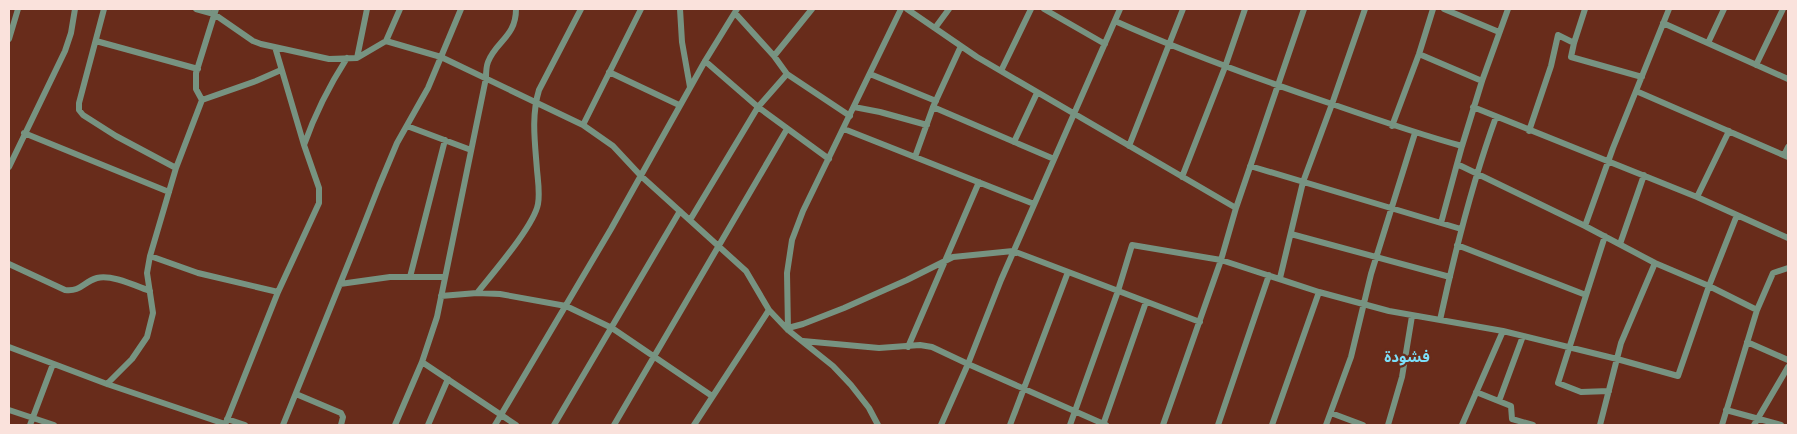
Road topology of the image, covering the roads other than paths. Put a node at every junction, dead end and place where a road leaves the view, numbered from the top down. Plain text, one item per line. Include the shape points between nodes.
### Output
1 (18, 9) edge
2 (76, 9) edge
3 (104, 9) edge
4 (196, 9) edge
5 (367, 9) edge
6 (400, 9) edge
7 (461, 9) edge
8 (516, 9) edge
9 (581, 9) edge
10 (641, 9) edge
11 (680, 9) edge
12 (812, 9) edge
13 (901, 9) edge
14 (907, 9) edge
15 (949, 9) edge
16 (1032, 9) edge
17 (1044, 9) edge
18 (1120, 9) edge
19 (1182, 9) edge
20 (1245, 9) edge
21 (1304, 9) edge
22 (1365, 9) edge
23 (1433, 9) edge
24 (1444, 9) edge
25 (1508, 9) edge
26 (1585, 9) edge
27 (1669, 9) edge
28 (1724, 9) edge
29 (1783, 9) edge
30 (736, 11) edge
31 (215, 12) edge
32 (1115, 21) junction
33 (1663, 24) junction
34 (935, 28) junction
35 (1499, 32) junction
36 (9, 38) edge
37 (96, 41) junction
38 (386, 41) junction
39 (1574, 43) junction
40 (1708, 43) junction
41 (1105, 44) junction
42 (1169, 45) junction
43 (961, 46) junction
44 (275, 47) junction
45 (1419, 54) junction
46 (774, 56) junction
47 (441, 57) junction
48 (347, 58) junction
49 (357, 58) junction
50 (704, 61) junction
51 (1756, 65) junction
52 (1225, 67) junction
53 (198, 69) junction
54 (281, 70) junction
55 (1001, 71) junction
56 (609, 72) junction
57 (787, 74) junction
58 (870, 74) junction
59 (1642, 76) junction
60 (486, 78) junction
61 (1788, 79) edge
62 (1482, 80) junction
63 (1277, 86) junction
64 (690, 87) junction
65 (1636, 91) junction
66 (1037, 93) junction
67 (202, 100) junction
68 (535, 101) junction
69 (935, 104) junction
70 (1332, 104) junction
71 (679, 105) junction
72 (758, 107) junction
73 (854, 107) junction
74 (1474, 107) junction
75 (1074, 115) junction
76 (850, 116) junction
77 (1496, 117) junction
78 (583, 125) junction
79 (927, 125) junction
80 (407, 126) junction
81 (1392, 126) junction
82 (787, 129) junction
83 (844, 129) junction
84 (1529, 131) junction
85 (1729, 131) junction
86 (24, 133) junction
87 (1415, 133) junction
88 (445, 140) junction
89 (1014, 142) junction
90 (304, 145) junction
91 (1128, 146) junction
92 (1462, 146) junction
93 (1788, 147) edge
94 (471, 150) junction
95 (1786, 156) edge
96 (915, 157) junction
97 (829, 159) junction
98 (1054, 159) junction
99 (1608, 161) junction
100 (1457, 164) junction
101 (1250, 166) junction
102 (9, 167) edge
103 (176, 168) junction
104 (1477, 174) junction
105 (1644, 175) junction
106 (641, 176) junction
107 (1182, 178) junction
108 (979, 182) junction
109 (1303, 182) junction
110 (169, 192) junction
111 (1697, 197) junction
112 (1034, 204) junction
113 (1236, 208) junction
114 (1392, 209) junction
115 (680, 210) junction
116 (1737, 215) junction
117 (690, 220) junction
118 (1441, 223) junction
119 (1585, 226) junction
120 (1461, 229) junction
121 (1292, 234) junction
122 (1605, 236) junction
123 (1788, 238) edge
124 (1620, 244) junction
125 (718, 245) junction
126 (1457, 245) junction
127 (1014, 251) junction
128 (150, 256) junction
129 (1376, 257) junction
130 (945, 260) junction
131 (1221, 260) junction
132 (1655, 263) junction
133 (9, 264) edge
134 (1788, 268) edge
135 (1068, 272) junction
136 (1269, 274) junction
137 (410, 276) junction
138 (445, 276) junction
139 (1450, 277) junction
140 (1280, 278) junction
141 (340, 284) junction
142 (1709, 286) junction
143 (150, 291) junction
144 (278, 292) junction
145 (1118, 292) junction
146 (1319, 292) junction
147 (477, 293) junction
148 (1586, 295) junction
149 (441, 296) junction
150 (1146, 302) junction
151 (1363, 304) junction
152 (566, 306) junction
153 (769, 310) junction
154 (1757, 310) junction
155 (1412, 316) junction
156 (1440, 320) junction
157 (1200, 322) junction
158 (612, 328) junction
159 (788, 329) junction
160 (1503, 331) junction
161 (1522, 336) junction
162 (801, 341) junction
163 (1747, 342) junction
164 (908, 347) junction
165 (9, 348) edge
166 (1570, 348) junction
167 (654, 357) junction
168 (1617, 358) junction
169 (1788, 360) edge
170 (422, 362) junction
171 (52, 364) junction
172 (968, 364) junction
173 (1788, 367) edge
174 (448, 380) junction
175 (108, 384) junction
176 (1025, 389) junction
177 (1609, 391) junction
178 (1476, 392) junction
179 (296, 394) junction
180 (712, 396) junction
181 (1499, 401) junction
182 (9, 410) edge
183 (1726, 410) junction
184 (1075, 412) junction
185 (1331, 413) junction
186 (501, 415) junction
187 (33, 418) junction
188 (226, 422) edge
189 (1756, 422) edge
190 (30, 425) edge
191 (54, 425) edge
192 (245, 425) edge
193 (283, 425) edge
194 (341, 425) edge
195 (395, 425) edge
196 (428, 425) edge
197 (495, 425) edge
198 (516, 425) edge
199 (554, 425) edge
200 (614, 425) edge
201 (694, 425) edge
202 (878, 425) edge
203 (942, 425) edge
204 (1010, 425) edge
205 (1070, 425) edge
206 (1105, 425) edge
207 (1163, 425) edge
208 (1218, 425) edge
209 (1272, 425) edge
210 (1326, 425) edge
211 (1363, 425) edge
212 (1388, 425) edge
213 (1462, 425) edge
214 (1533, 425) edge
215 (1600, 425) edge
216 (1722, 425) edge
217 (1781, 425) edge

1 - 36 street
2 - 86 street via 65,50
3 - 37 street
4 - 31 street
5 - 49 street
6 - 38 street
7 - 47 street
8 - 60 street via 511,31 488,62
9 - 68 street
10 - 56 street
11 - 64 street
12 - 46 street
13 - 58 street
14 - 34 street
15 - 34 street
16 - 55 street
17 - 41 street
18 - 32 street
19 - 42 street
20 - 52 street
21 - 63 street
22 - 70 street
23 - 45 street
24 - 35 street
25 - 35 street
26 - 39 street
27 - 33 street
28 - 40 street
29 - 51 street
30 - 46 street
30 - 50 street
31 - 44 street via 253,41
31 - 53 street
32 - 41 street
32 - 42 street
33 - 40 street
33 - 59 street
34 - 43 street
35 - 62 street
37 - 53 street
37 - 103 street via 79,110 83,116 116,136
38 - 47 street
38 - 49 street
39 - 59 street via 1571,57
39 - 84 street via 1558,35
40 - 51 street
41 - 75 street
42 - 52 street
42 - 91 street
43 - 55 street
43 - 69 street
44 - 48 street via 329,59
44 - 54 street
45 - 62 street
45 - 81 street
46 - 57 street
47 - 60 street
47 - 80 street
48 - 49 street
48 - 90 street via 317,110
50 - 64 street
50 - 72 street
51 - 61 street
52 - 63 street
52 - 107 street
53 - 67 street via 195,82
54 - 67 street
54 - 90 street
55 - 66 street
56 - 71 street
56 - 78 street
57 - 72 street
57 - 76 street
58 - 69 street
58 - 73 street
59 - 65 street
60 - 68 street
60 - 94 street
62 - 74 street
63 - 70 street
63 - 101 street
64 - 71 street
65 - 85 street
65 - 99 street
66 - 75 street
66 - 89 street
67 - 103 street
68 - 78 street
68 - 147 street via 539,195 536,213
69 - 79 street
69 - 89 street
70 - 81 street
70 - 109 street
71 - 106 street
72 - 82 street
72 - 117 street
73 - 76 street
73 - 79 street
74 - 77 street
74 - 92 street
75 - 91 street
75 - 98 street
76 - 83 street
77 - 84 street
77 - 104 street
78 - 106 street via 613,146
79 - 96 street
80 - 88 street
80 - 141 street via 397,143
81 - 87 street
82 - 97 street
82 - 125 street
83 - 96 street
83 - 97 street
84 - 99 street
85 - 95 street
85 - 111 street
86 - 102 street
86 - 110 street
87 - 92 street
87 - 114 street
88 - 94 street
88 - 137 street
89 - 98 street
90 - 144 street via 319,188 319,203
91 - 107 street
92 - 100 street
93 - 95 street
94 - 138 street
96 - 108 street
97 - 159 street via 792,240 787,273
98 - 112 street
99 - 105 street
99 - 119 street
100 - 104 street
100 - 118 street
101 - 109 street
101 - 113 street
103 - 110 street
104 - 119 street
104 - 120 street
105 - 111 street
105 - 124 street
106 - 115 street
106 - 152 street
107 - 113 street
108 - 112 street
108 - 130 street
109 - 114 street
109 - 121 street
110 - 128 street
111 - 116 street
112 - 127 street
113 - 131 street
114 - 118 street
114 - 129 street
115 - 117 street
115 - 158 street
116 - 123 street
116 - 142 street
117 - 125 street
118 - 120 street
119 - 122 street
120 - 126 street
121 - 129 street
121 - 140 street
122 - 124 street
122 - 148 street
124 - 132 street
125 - 153 street via 746,271
125 - 167 street
126 - 139 street
126 - 148 street
127 - 130 street via 964,255
127 - 135 street
127 - 172 street
128 - 143 street via 147,273
128 - 144 street via 198,273
129 - 139 street
129 - 151 street
130 - 159 street via 844,308
130 - 164 street
131 - 136 street
131 - 145 street via 1132,245
131 - 157 street
132 - 142 street
132 - 168 street
133 - 143 street via 65,290 75,291 98,278 110,277
134 - 154 street via 1773,273
135 - 145 street
135 - 176 street
136 - 140 street
136 - 208 street
137 - 138 street
137 - 141 street
138 - 149 street
139 - 156 street
140 - 146 street
141 - 179 street
142 - 154 street
142 - 168 street via 1678,376
143 - 175 street via 153,313 147,337 132,359
144 - 188 street
145 - 150 street
145 - 184 street
146 - 151 street
146 - 209 street
147 - 149 street
147 - 152 street
148 - 166 street
149 - 170 street
150 - 157 street
150 - 206 street
151 - 155 street
151 - 185 street via 1351,357
152 - 158 street
152 - 186 street
153 - 159 street
153 - 180 street
154 - 163 street
155 - 156 street
155 - 212 street via 1402,377
156 - 160 street
157 - 207 street
158 - 167 street
158 - 199 street
159 - 162 street
160 - 161 street
160 - 178 street
161 - 166 street
161 - 181 street
162 - 164 street via 879,348
162 - 202 street via 851,385
163 - 169 street
163 - 183 street
164 - 172 street via 932,347
165 - 171 street
166 - 168 street
166 - 177 street via 1559,384 1581,392
167 - 180 street
167 - 200 street
168 - 177 street
170 - 174 street
170 - 195 street
171 - 175 street
171 - 187 street
172 - 176 street
172 - 203 street
173 - 189 street
174 - 186 street
174 - 196 street
175 - 188 street
176 - 184 street
176 - 204 street
177 - 215 street
178 - 181 street
178 - 213 street
179 - 193 street
179 - 194 street via 341,413
180 - 201 street
181 - 214 street via 1511,406 1512,419
182 - 187 street
183 - 189 street
183 - 216 street
184 - 205 street
184 - 206 street
185 - 210 street
185 - 211 street
186 - 197 street
186 - 198 street
187 - 190 street
187 - 191 street
188 - 192 street
189 - 217 street

